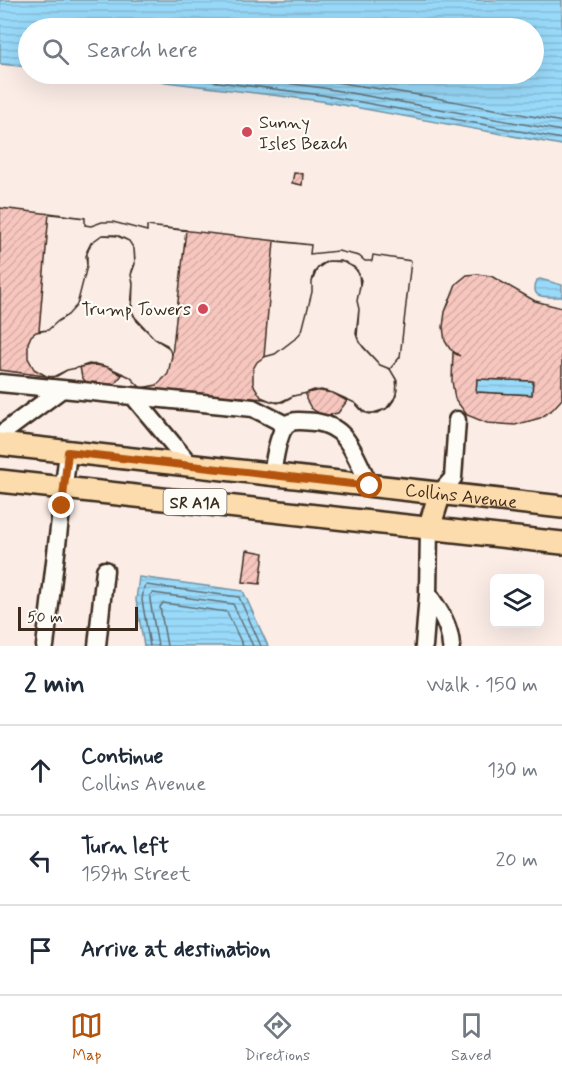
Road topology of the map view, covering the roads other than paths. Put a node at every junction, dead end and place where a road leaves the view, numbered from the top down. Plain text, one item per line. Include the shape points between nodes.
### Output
1 (0, 383) edge
2 (62, 389) junction
3 (133, 396) junction
4 (457, 420) dead end
5 (286, 425) junction
6 (0, 435) edge
7 (0, 444) edge
8 (68, 452) junction
9 (191, 466) junction
10 (272, 475) junction
11 (0, 480) edge
12 (370, 486) junction
13 (64, 488) junction
14 (440, 493) junction
15 (562, 507) edge
16 (429, 528) junction
17 (562, 543) edge
18 (105, 570) dead end
19 (428, 594) junction
20 (45, 646) edge
21 (97, 646) edge
22 (424, 646) edge
23 (451, 646) edge

1 - 2 street
2 - 3 street
2 - 6 street
3 - 5 street via 253,408
3 - 9 street
4 - 14 street via 453,478
5 - 10 street
5 - 12 street via 325,423 338,430
7 - 8 main road, Collins Avenue / SR A1A
8 - 9 main road, Collins Avenue / SR A1A
8 - 13 street
9 - 10 main road, Collins Avenue / SR A1A
10 - 12 main road, Collins Avenue / SR A1A
11 - 13 main road, Collins Avenue / SR A1A
12 - 14 main road, Collins Avenue / SR A1A
13 - 16 main road, Collins Avenue / SR A1A
13 - 20 street
14 - 15 main road, Collins Avenue / SR A1A
14 - 16 main road
16 - 17 main road, Collins Avenue / SR A1A
16 - 19 street
18 - 21 street
19 - 22 street
19 - 23 street via 444,617

